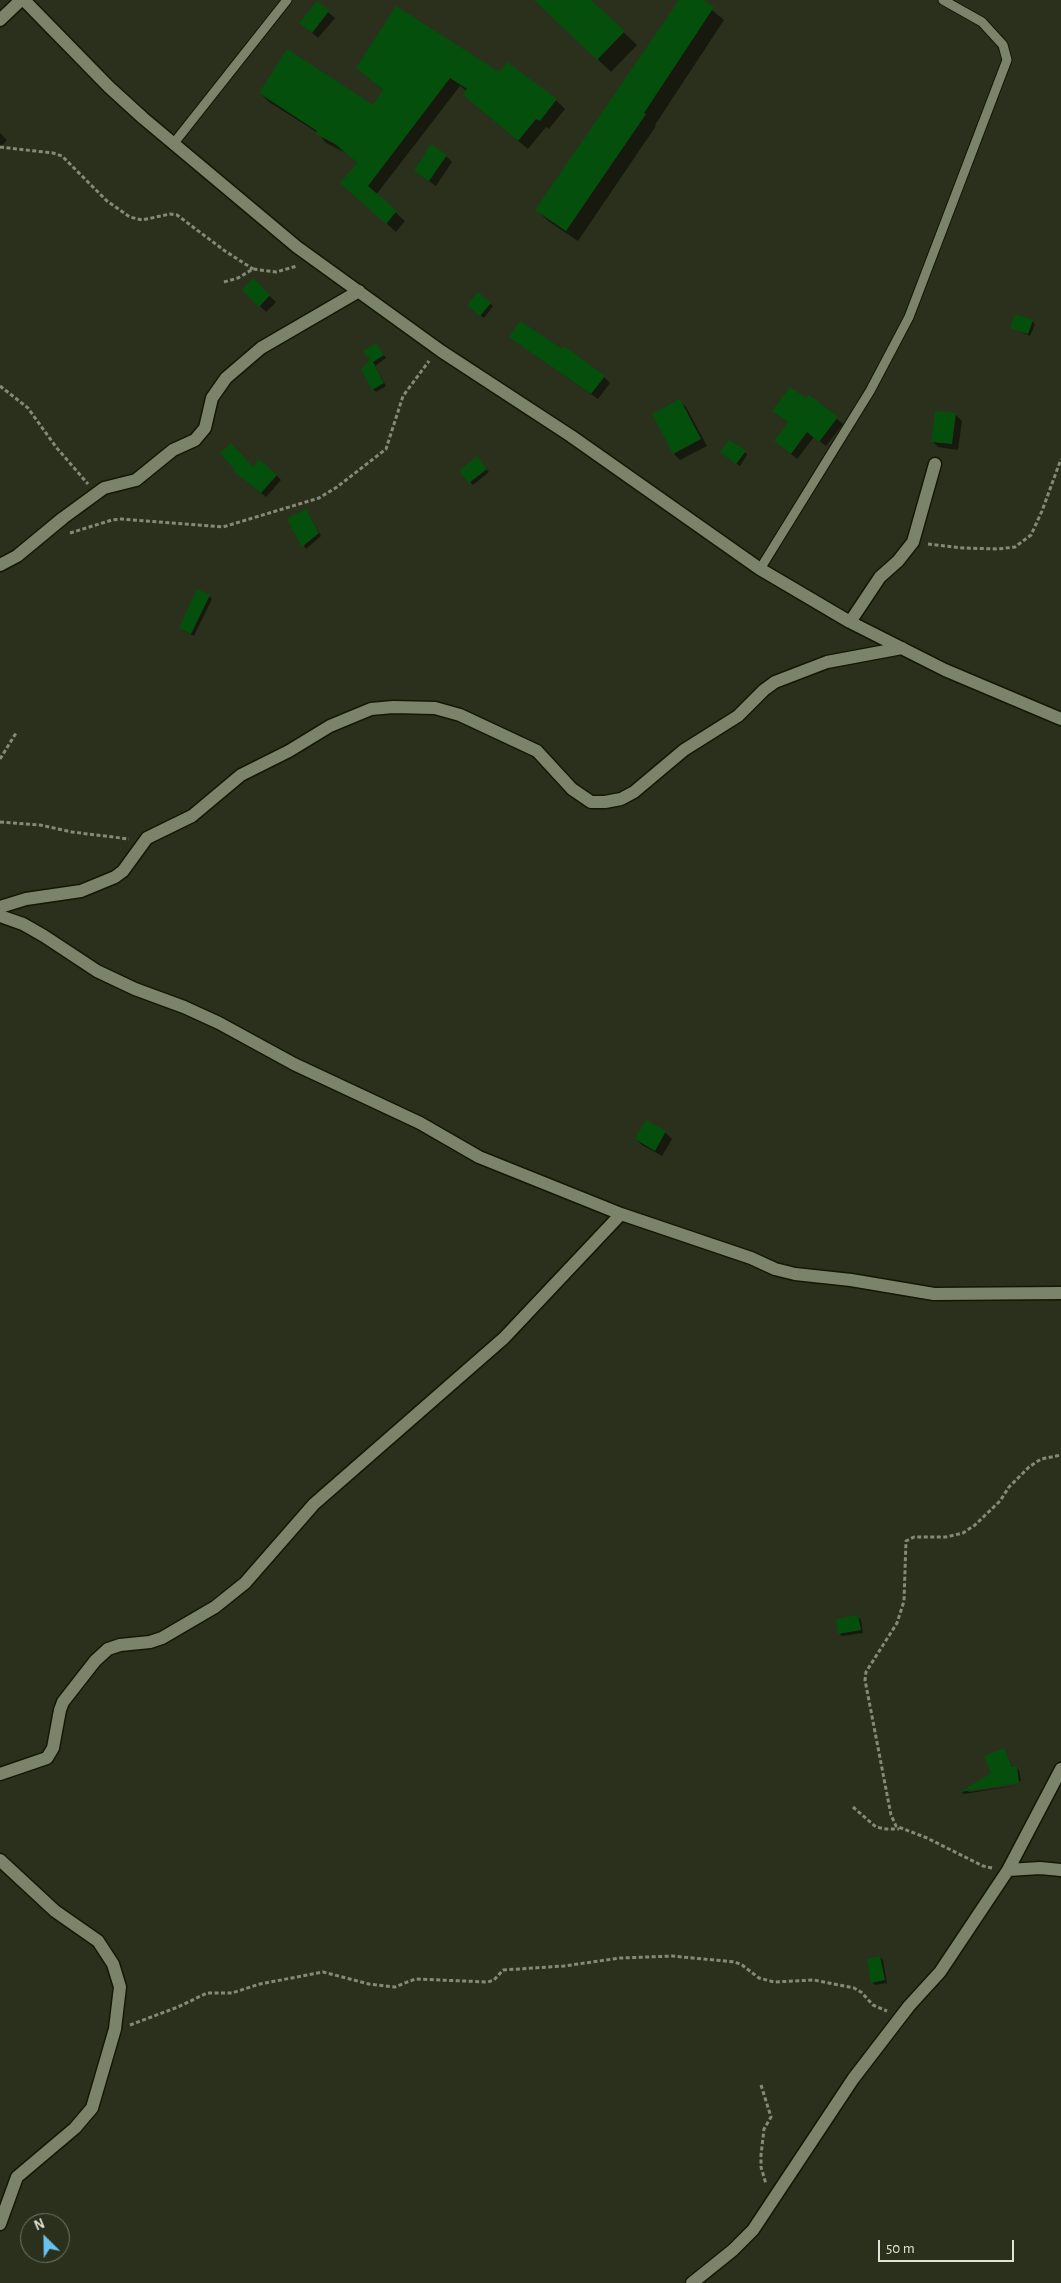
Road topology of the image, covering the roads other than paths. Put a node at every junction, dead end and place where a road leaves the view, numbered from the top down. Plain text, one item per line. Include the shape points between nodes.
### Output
1 (22, 0) edge
2 (288, 0) edge
3 (943, 0) edge
4 (0, 20) edge
5 (174, 143) junction
6 (359, 291) junction
7 (935, 464) dead end
8 (0, 565) edge
9 (760, 569) junction
10 (850, 622) junction
11 (902, 648) junction
12 (1061, 719) edge
13 (0, 907) edge
14 (0, 916) edge
15 (621, 1214) junction
16 (1061, 1293) edge
17 (1061, 1768) edge
18 (0, 1774) edge
19 (0, 1860) edge
20 (1008, 1870) junction
21 (1061, 1870) edge
22 (0, 2224) edge
23 (692, 2283) edge

1 - 4 street
1 - 5 street via 109,87
2 - 5 lane
3 - 9 lane via 982,22 1003,45 1007,60 909,316 870,391
5 - 6 street via 313,258
6 - 8 street via 284,333 237,368 212,398 205,428 196,440 173,450 136,480 110,485 96,493 17,556
6 - 9 street
7 - 10 street via 912,542 880,577
9 - 10 street
10 - 11 street
11 - 12 street via 945,670
11 - 13 street via 827,662 775,682 738,716 684,750 621,799 591,802 572,789 536,751 460,715 435,708 371,709 330,726 241,774 192,816 148,838 116,876 81,891 26,899
14 - 15 street via 23,924 97,971 219,1023 294,1064 420,1123 479,1157
15 - 16 street via 795,1274 934,1294
15 - 18 street via 504,1338 304,1514 245,1583 215,1607 162,1638 108,1649 63,1702 53,1748 47,1758
17 - 20 street
19 - 22 street via 54,1911 94,1938 106,1952 120,1984 115,2029 92,2108 75,2128 17,2177
20 - 21 street
20 - 23 street via 940,1972 905,2011 853,2079 753,2230

